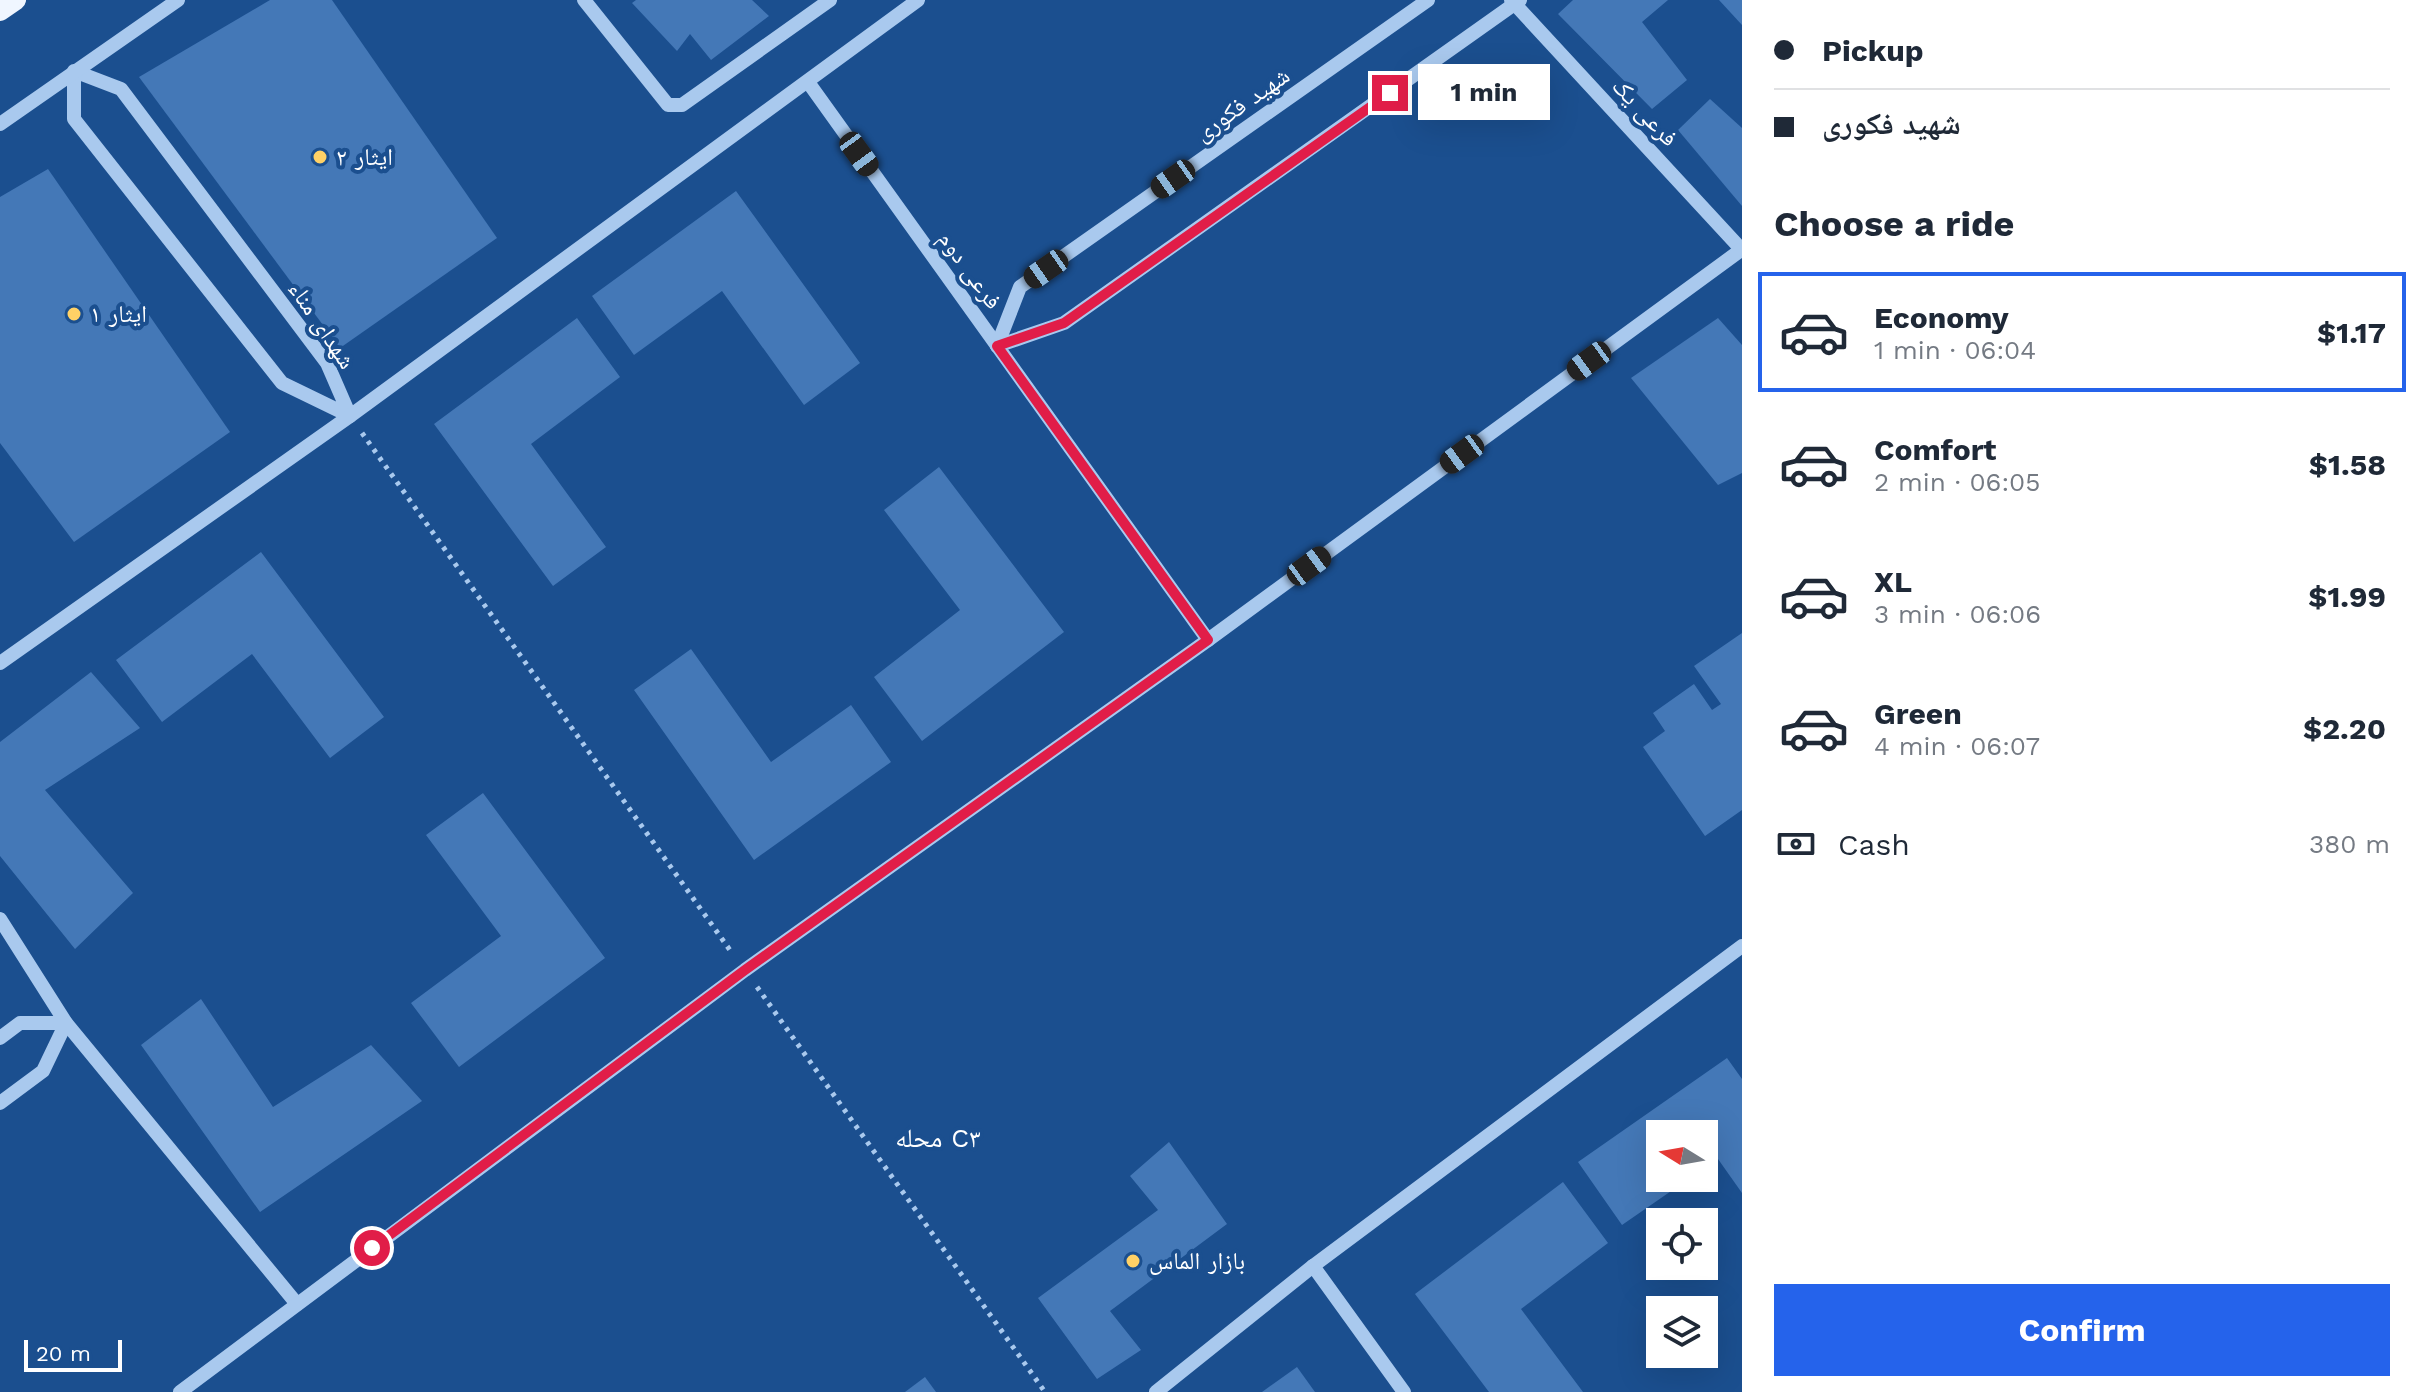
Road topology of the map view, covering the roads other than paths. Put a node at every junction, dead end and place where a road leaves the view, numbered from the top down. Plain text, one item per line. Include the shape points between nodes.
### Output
1 (16, 0) edge
2 (178, 0) edge
3 (584, 0) edge
4 (830, 0) edge
5 (918, 0) edge
6 (1428, 0) edge
7 (1515, 2) edge
8 (0, 11) edge
9 (74, 71) junction
10 (808, 82) junction
11 (0, 124) edge
12 (1742, 250) edge
13 (997, 346) junction
14 (350, 416) junction
15 (1208, 640) junction
16 (0, 663) edge
17 (0, 919) edge
18 (1740, 951) edge
19 (66, 1023) junction
20 (0, 1038) edge
21 (0, 1103) edge
22 (1313, 1266) junction
23 (297, 1304) junction
24 (180, 1392) edge
25 (1156, 1392) edge
26 (1404, 1392) edge

1 - 8 main road
2 - 9 street
3 - 4 street via 658,97 668,105 682,105
5 - 10 street
6 - 13 street, شهید فکوری via 1020,287
7 - 12 street, فرعی یک
7 - 13 street via 1064,323
9 - 11 street
9 - 14 street, شهدای مناء via 121,89 327,363
9 - 14 street, شهدای مناء via 74,119 282,383
10 - 13 street, فرعی دوم
10 - 14 street
12 - 15 street
13 - 15 street, فرعی دوم
14 - 16 street
15 - 23 street via 745,970
17 - 19 street
18 - 22 street
19 - 20 street via 20,1023
19 - 21 street via 43,1071
19 - 23 street
22 - 25 street
22 - 26 street
23 - 24 street

